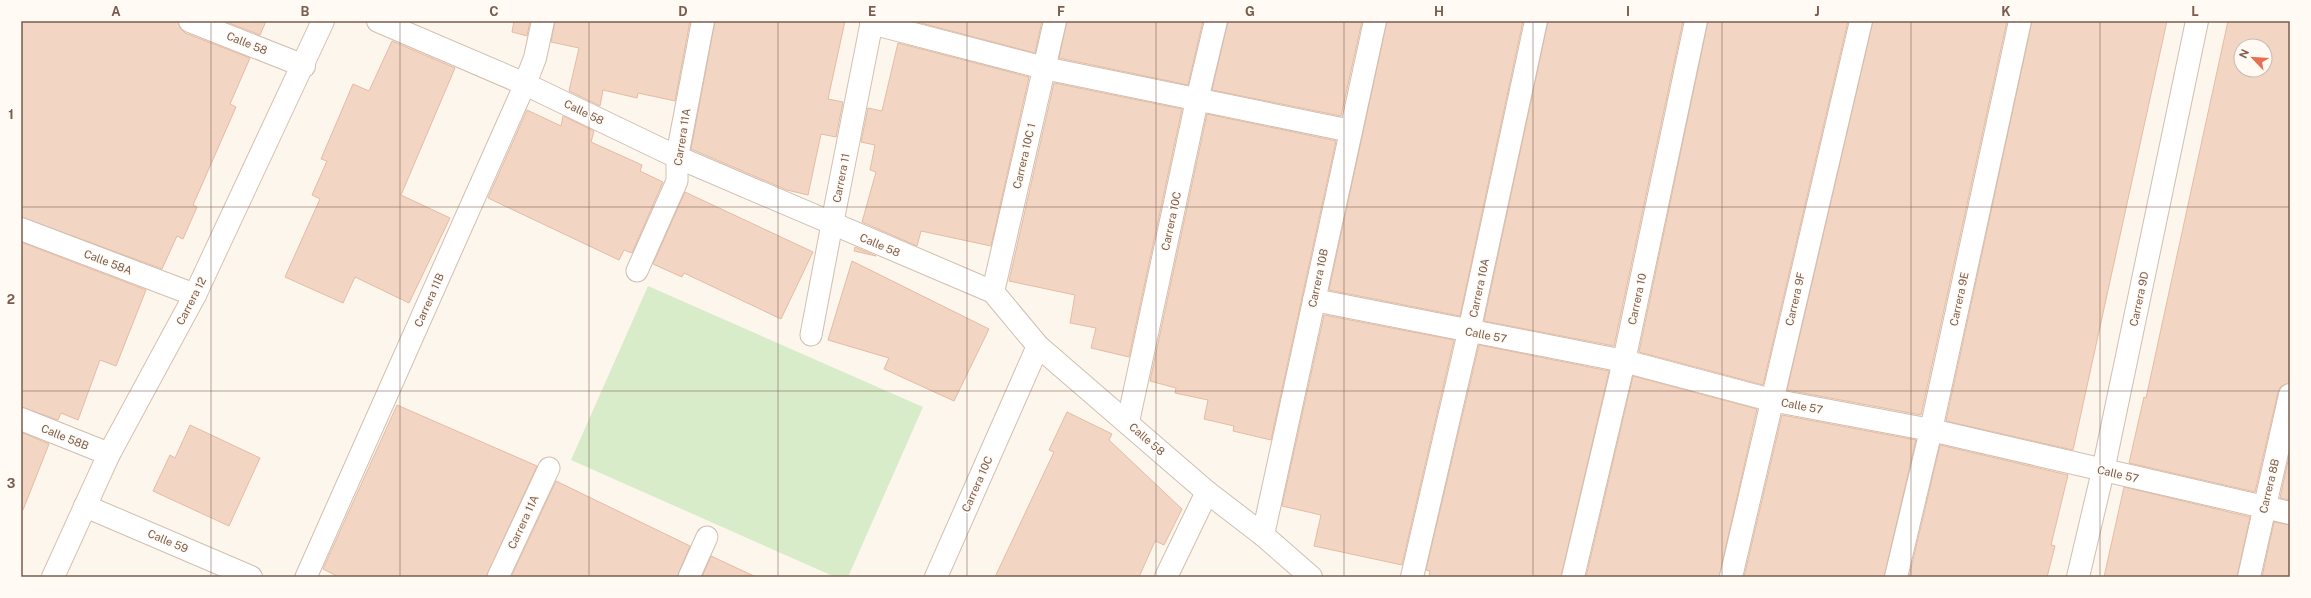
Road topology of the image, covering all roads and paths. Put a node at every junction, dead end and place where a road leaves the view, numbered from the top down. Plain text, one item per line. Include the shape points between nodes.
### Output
1 (190, 21) edge
2 (323, 21) edge
3 (378, 21) edge
4 (543, 21) edge
5 (703, 21) edge
6 (1055, 21) edge
7 (1216, 21) edge
8 (1375, 21) edge
9 (1536, 21) edge
10 (1696, 21) edge
11 (1861, 21) edge
12 (2020, 21) edge
13 (2197, 21) edge
14 (871, 22) edge
15 (304, 66) junction
16 (1044, 68) junction
17 (525, 84) junction
18 (1196, 100) junction
19 (1351, 131) junction
20 (677, 157) junction
21 (832, 224) junction
22 (21, 229) edge
23 (637, 271) dead end
24 (993, 292) junction
25 (195, 295) junction
26 (1314, 300) junction
27 (1469, 332) junction
28 (811, 335) dead end
29 (1038, 346) junction
30 (1624, 361) junction
31 (2290, 395) edge
32 (1771, 400) junction
33 (21, 419) edge
34 (1128, 422) junction
35 (1931, 430) junction
36 (109, 454) junction
37 (549, 468) dead end
38 (2103, 471) junction
39 (1207, 492) junction
40 (85, 506) junction
41 (2264, 507) junction
42 (2290, 513) edge
43 (1263, 535) junction
44 (707, 537) dead end
45 (53, 577) edge
46 (251, 577) edge
47 (306, 577) edge
48 (498, 577) edge
49 (689, 577) edge
50 (936, 577) edge
51 (1166, 577) edge
52 (1311, 577) edge
53 (1412, 577) edge
54 (1573, 577) edge
55 (1731, 577) edge
56 (1896, 577) edge
57 (2078, 577) edge
58 (2249, 577) edge

1 - 15 street, Calle 58
2 - 15 street, Carrera 12
3 - 17 street, Calle 58
4 - 17 street, Carrera 11B via 535,58
5 - 20 street, Carrera 11A
6 - 16 street, Carrera 10C 1
7 - 18 street, Carrera 10C
8 - 19 street, Carrera 10B
9 - 27 street, Carrera 10A
10 - 30 street, Carrera 10
11 - 32 street, Carrera 9F
12 - 35 street, Carrera 9E
13 - 38 street, Carrera 9D
14 - 16 street
14 - 21 street, Carrera 11
15 - 25 street, Carrera 12
16 - 18 street
16 - 24 street, Carrera 10C 1
17 - 20 street, Calle 58
17 - 47 lane, Carrera 11B
18 - 19 street
18 - 34 street, Carrera 10C
19 - 26 street, Carrera 10B
20 - 21 street, Calle 58
20 - 23 lane, Carrera 11A via 677,181
21 - 24 street, Calle 58
21 - 28 lane, Carrera 11
22 - 25 street, Calle 58A
24 - 29 street, Calle 58
25 - 36 street, Carrera 12
26 - 27 street, Calle 57
26 - 43 street, Carrera 10B
27 - 30 street, Calle 57
27 - 53 street, Carrera 10A
29 - 34 street, Calle 58
29 - 50 street, Carrera 10C
30 - 32 street, Calle 57
30 - 54 street, Carrera 10
31 - 41 street, Carrera 8B
32 - 35 street, Calle 57
32 - 55 street, Carrera 9F
33 - 36 street, Calle 58B
34 - 39 street, Calle 58
35 - 38 street, Calle 57
35 - 56 street, Carrera 9E
36 - 40 street, Carrera 12
37 - 48 lane, Carrera 11A
38 - 41 street, Calle 57
38 - 57 street, Carrera 9D
39 - 43 street, Calle 58
39 - 51 street
40 - 45 street, Carrera 12
40 - 46 street, Calle 59
41 - 42 street, Calle 57
41 - 58 street, Carrera 8B
43 - 52 street, Calle 58
44 - 49 lane

